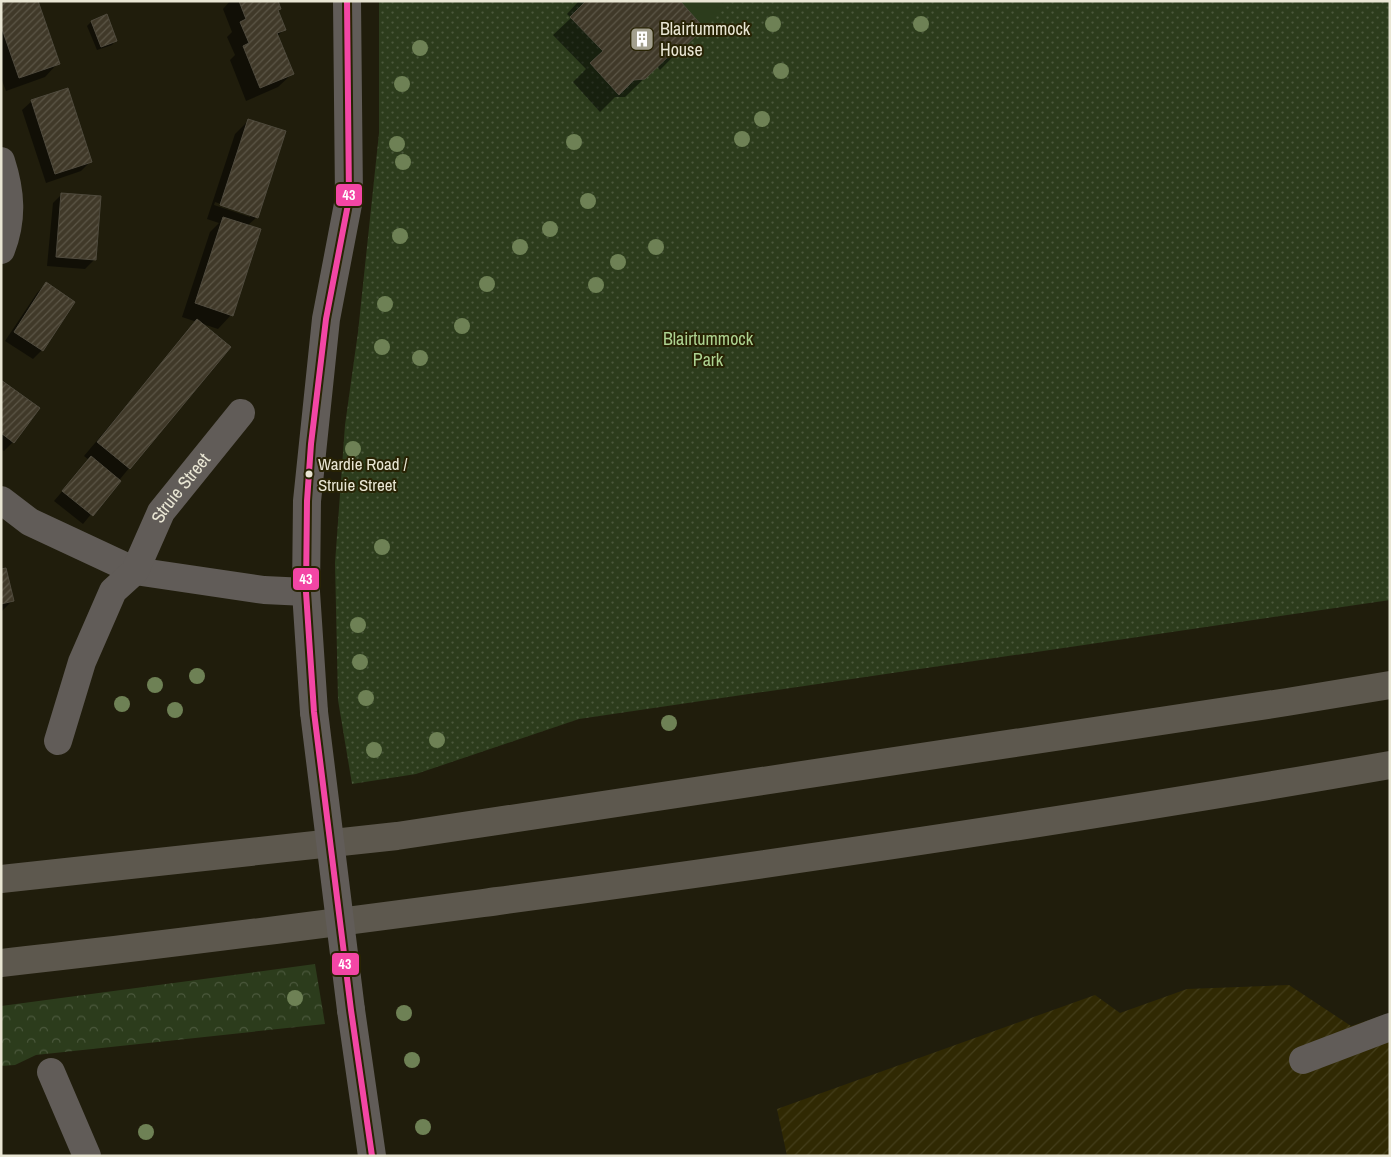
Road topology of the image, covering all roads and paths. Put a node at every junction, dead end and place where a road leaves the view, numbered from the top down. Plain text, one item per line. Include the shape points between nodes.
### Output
1 (347, 1) edge
2 (1, 161) edge
3 (1, 250) edge
4 (241, 413) dead end
5 (1, 500) edge
6 (135, 571) junction
7 (306, 592) junction
8 (1390, 685) edge
9 (58, 741) dead end
10 (1390, 765) edge
11 (1, 879) edge
12 (1, 963) edge
13 (1390, 1027) edge
14 (1303, 1060) dead end
15 (51, 1072) dead end
16 (87, 1156) edge
17 (372, 1156) edge

1 - 7 street via 349,199 326,319 311,444
2 - 3 street via 10,206 9,230
4 - 6 street, Struie Street via 161,512
5 - 6 street via 30,522
6 - 7 street via 264,590
6 - 9 street, Struie Street via 113,592 99,620 72,690
7 - 17 street, bridge via 314,712
8 - 11 highway via 397,836
10 - 12 highway via 780,862 181,943
13 - 14 street
15 - 16 street

